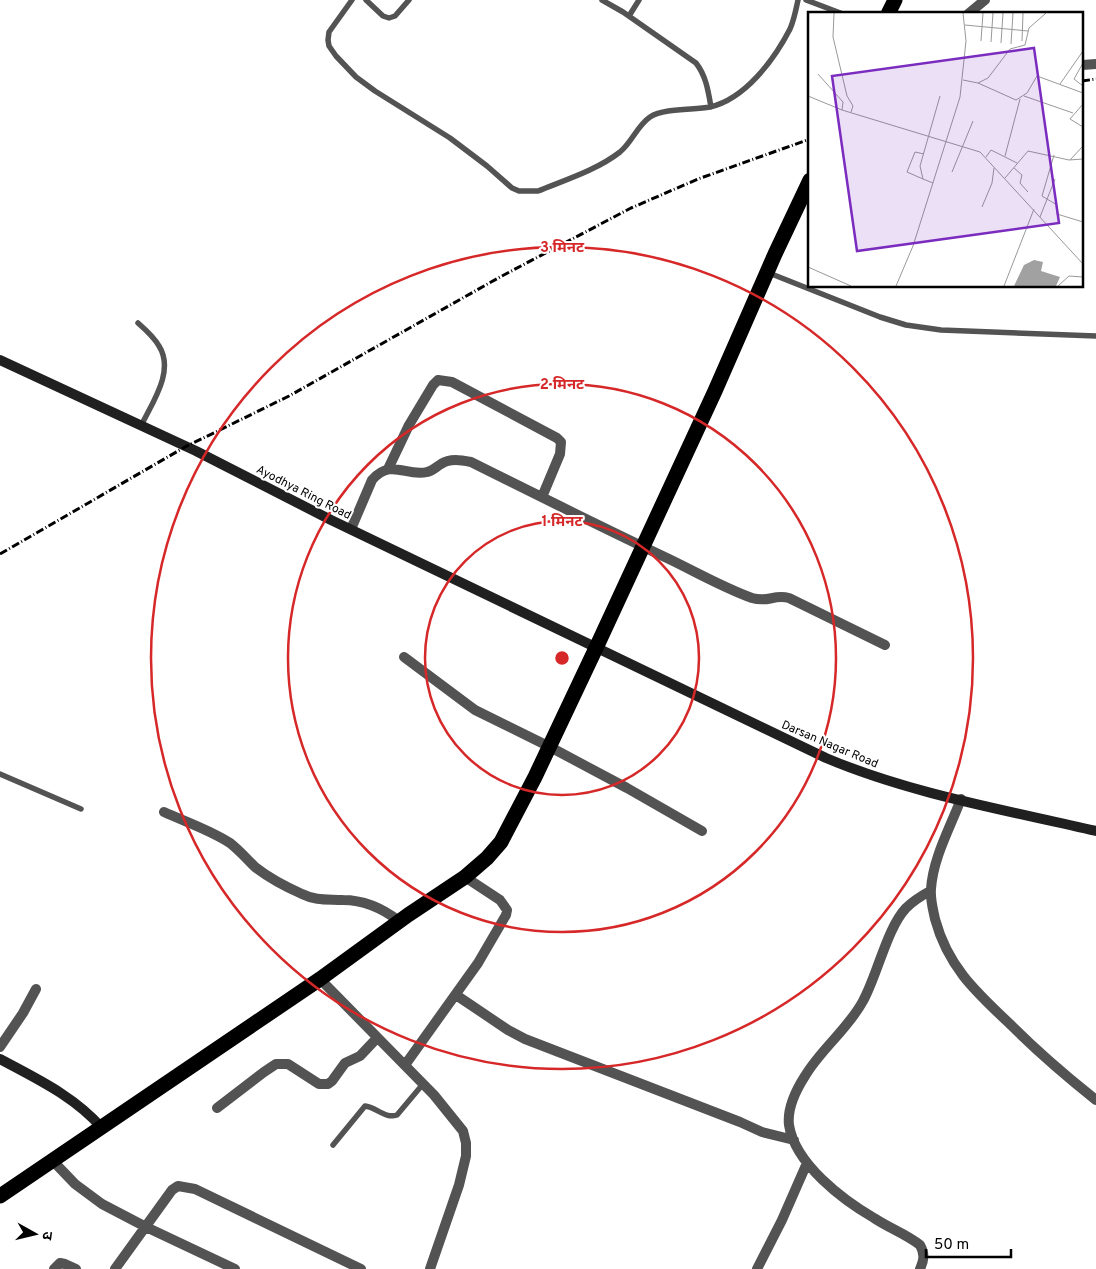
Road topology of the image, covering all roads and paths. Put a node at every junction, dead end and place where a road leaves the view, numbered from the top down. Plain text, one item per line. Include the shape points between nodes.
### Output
1 (352, 0) edge
2 (366, 0) edge
3 (409, 0) edge
4 (602, 0) edge
5 (639, 0) edge
6 (798, 0) edge
7 (806, 0) edge
8 (895, 0) edge
9 (985, 0) edge
10 (838, 12) edge
11 (889, 12) edge
12 (970, 12) edge
13 (629, 16) junction
14 (711, 106) junction
15 (808, 184) edge
16 (767, 272) junction
17 (138, 323) dead end
18 (1096, 336) edge
19 (0, 360) edge
20 (141, 426) junction
21 (388, 469) junction
22 (542, 497) junction
23 (351, 529) junction
24 (643, 547) junction
25 (884, 645) dead end
26 (596, 648) junction
27 (404, 657) dead end
28 (550, 747) junction
29 (0, 774) edge
30 (961, 800) junction
31 (81, 809) dead end
32 (164, 812) dead end
33 (702, 831) dead end
34 (1096, 832) edge
35 (465, 877) junction
36 (930, 890) junction
37 (399, 921) junction
38 (320, 979) junction
39 (36, 989) dead end
40 (456, 995) junction
41 (377, 1038) junction
42 (0, 1047) edge
43 (0, 1059) edge
44 (405, 1066) junction
45 (423, 1084) junction
46 (1096, 1100) edge
47 (217, 1108) dead end
48 (102, 1128) junction
49 (794, 1140) junction
50 (333, 1145) dead end
51 (53, 1161) junction
52 (807, 1163) junction
53 (0, 1196) edge
54 (146, 1227) junction
55 (54, 1269) edge
56 (76, 1269) edge
57 (115, 1269) edge
58 (235, 1269) edge
59 (361, 1269) edge
60 (430, 1269) edge
61 (757, 1269) edge
62 (920, 1269) edge

1 - 14 lane via 329,32 329,46 336,56 375,91 450,138 520,191 538,191 608,160 656,114
2 - 3 lane via 383,16 390,18
4 - 13 lane
5 - 13 lane
6 - 14 lane via 790,30 754,80 725,102
7 - 10 lane
8 - 11 highway
9 - 12 street
13 - 14 lane via 696,63 706,81
15 - 16 highway
16 - 18 lane via 880,318 914,327
16 - 24 highway
17 - 20 lane via 161,347 164,360 164,375
19 - 20 street, Ayodhya Ring Road
20 - 23 street, Ayodhya Ring Road
21 - 22 street via 420,473 432,471 451,460 472,462
21 - 22 street via 433,385 444,380 561,442 560,454
21 - 23 street via 372,480
22 - 24 street
23 - 26 street, Ayodhya Ring Road
24 - 25 street via 751,597 768,600 781,596 789,598
24 - 26 highway
26 - 28 highway
26 - 30 street, Darsan Nagar Road via 859,772
27 - 28 street via 475,710
28 - 33 street
28 - 35 highway via 501,842
29 - 31 lane
30 - 34 street, Darsan Nagar Road
30 - 36 street via 934,869
32 - 37 street via 218,836 266,874 300,894 320,900 369,904
35 - 37 highway
35 - 40 street via 500,900 507,910
36 - 46 street via 940,938 971,986 1046,1059
36 - 49 street via 905,909 896,923 864,1001 795,1091 789,1125
37 - 38 highway
38 - 41 street
38 - 48 highway
39 - 42 street
40 - 44 street
40 - 49 street via 524,1039 762,1132
41 - 44 street
41 - 47 street via 360,1056 345,1062 328,1084 319,1084 288,1064 276,1064
43 - 48 street via 70,1098
44 - 45 street
45 - 50 lane via 392,1117 365,1106
45 - 60 street via 455,1120 466,1143 459,1184
48 - 51 highway
49 - 52 street
51 - 53 highway
51 - 54 street via 87,1194
52 - 61 street
52 - 62 street via 824,1183 851,1204 920,1245 924,1251
54 - 57 street
54 - 58 street
54 - 59 street via 172,1190 178,1186 185,1187
55 - 56 street via 60,1264

